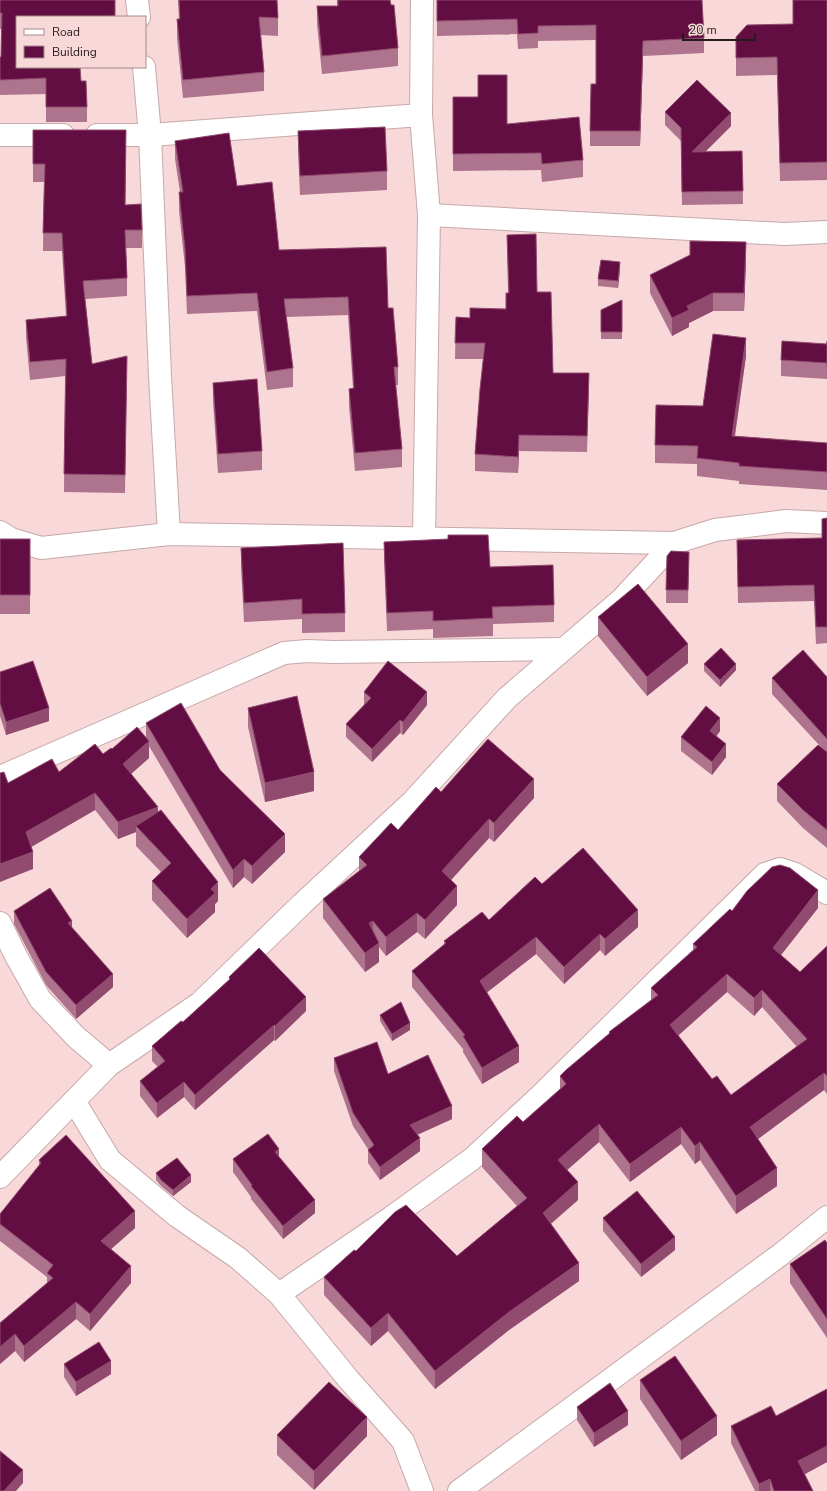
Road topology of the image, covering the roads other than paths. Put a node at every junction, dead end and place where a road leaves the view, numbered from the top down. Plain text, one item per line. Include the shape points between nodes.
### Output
1 (138, 0) edge
2 (422, 0) edge
3 (139, 16) edge
4 (144, 68) edge
5 (421, 115) junction
6 (0, 134) edge
7 (150, 135) junction
8 (429, 215) junction
9 (827, 232) edge
10 (827, 523) edge
11 (0, 532) edge
12 (169, 534) junction
13 (424, 538) junction
14 (674, 543) junction
15 (563, 649) junction
16 (0, 776) edge
17 (827, 893) edge
18 (0, 923) edge
19 (109, 1065) junction
20 (74, 1101) junction
21 (0, 1177) edge
22 (827, 1217) edge
23 (279, 1294) junction
24 (422, 1491) edge
25 (459, 1491) edge

1 - 3 street
2 - 5 street
4 - 7 street
5 - 7 street
5 - 8 street
6 - 7 street
7 - 12 street
8 - 9 street via 784,234
8 - 13 street
10 - 14 street via 786,520 715,530
11 - 12 street via 11,539 41,548
12 - 13 street
13 - 14 street
14 - 15 street via 622,599
15 - 16 street via 284,653
15 - 19 street via 508,698 413,801 302,904 200,1004
17 - 23 street via 795,874 780,869 765,874 540,1096 472,1159
18 - 19 street via 40,999 76,1037
19 - 20 street
20 - 21 street
20 - 23 street via 110,1160 178,1216 238,1258
22 - 25 street via 773,1260
23 - 24 street via 403,1441

